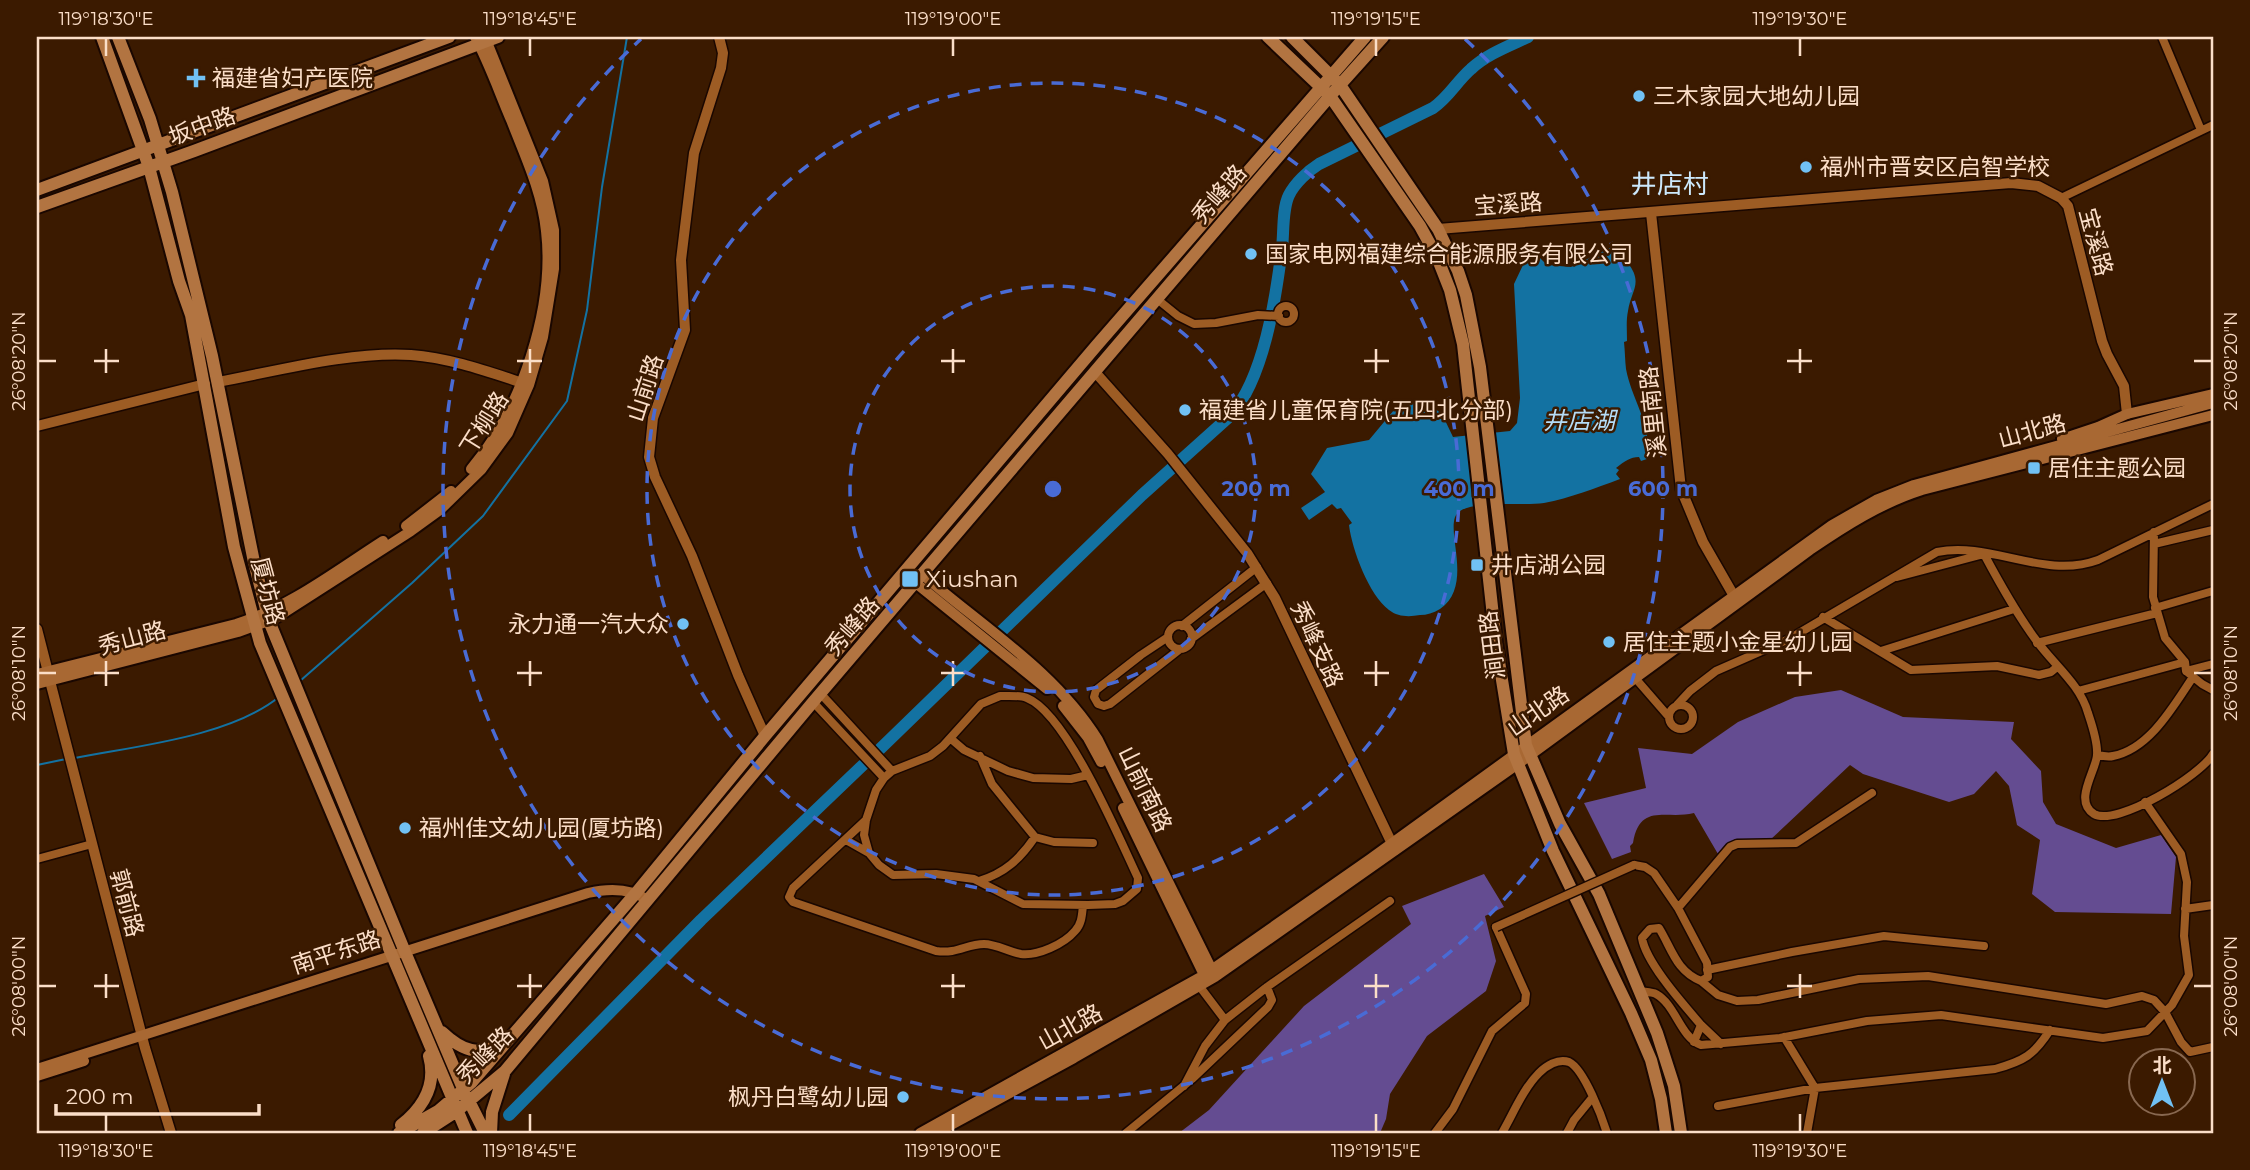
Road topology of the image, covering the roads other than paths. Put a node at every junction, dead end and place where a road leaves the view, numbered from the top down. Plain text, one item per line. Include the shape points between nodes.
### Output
1 (102, 37) edge
2 (118, 37) edge
3 (449, 37) edge
4 (719, 37) edge
5 (1268, 37) edge
6 (1292, 37) edge
7 (1365, 37) edge
8 (1383, 37) edge
9 (2162, 37) edge
10 (485, 39) edge
11 (1336, 81) junction
12 (1326, 92) junction
13 (2213, 125) edge
14 (2201, 130) junction
15 (159, 146) junction
16 (144, 151) junction
17 (163, 162) junction
18 (149, 167) junction
19 (37, 190) edge
20 (2061, 198) junction
21 (37, 207) edge
22 (1651, 212) junction
23 (1438, 229) junction
24 (1157, 299) junction
25 (1279, 316) dead end
26 (1095, 373) junction
27 (212, 383) junction
28 (526, 384) junction
29 (2213, 394) edge
30 (2213, 403) edge
31 (2127, 414) junction
32 (2213, 415) edge
33 (37, 426) edge
34 (2003, 460) junction
35 (2213, 504) edge
36 (2213, 530) edge
37 (2154, 531) junction
38 (2154, 544) junction
39 (1984, 554) junction
40 (1257, 566) junction
41 (920, 580) junction
42 (1885, 581) junction
43 (1267, 583) junction
44 (2213, 592) edge
45 (1734, 596) junction
46 (2014, 610) junction
47 (2156, 611) junction
48 (267, 617) junction
49 (1823, 617) junction
50 (254, 622) junction
51 (1182, 626) junction
52 (237, 628) joint
53 (37, 629) edge
54 (1168, 638) junction
55 (1191, 639) junction
56 (2037, 643) junction
57 (1180, 649) junction
58 (1881, 651) junction
59 (2213, 664) edge
60 (2057, 667) junction
61 (2188, 670) junction
62 (45, 676) edge
63 (1636, 679) junction
64 (37, 684) edge
65 (2213, 690) edge
66 (2078, 691) junction
67 (817, 698) junction
68 (1677, 705) junction
69 (1669, 717) junction
70 (765, 736) junction
71 (950, 738) junction
72 (1528, 751) junction
73 (2213, 754) edge
74 (2097, 755) junction
75 (980, 757) junction
76 (1516, 759) junction
77 (892, 771) junction
78 (1088, 775) junction
79 (884, 778) junction
80 (1872, 793) dead end
81 (2145, 802) junction
82 (866, 821) junction
83 (1035, 837) junction
84 (846, 840) junction
85 (1093, 843) dead end
86 (92, 844) junction
87 (1393, 847) junction
88 (869, 853) junction
89 (37, 859) edge
90 (1002, 872) junction
91 (979, 881) junction
92 (1003, 892) junction
93 (634, 895) junction
94 (1390, 901) dead end
95 (646, 902) junction
96 (1083, 905) junction
97 (2213, 905) edge
98 (1678, 908) junction
99 (2185, 909) junction
100 (1984, 946) dead end
101 (400, 956) junction
102 (1707, 970) junction
103 (1205, 979) junction
104 (1701, 981) junction
105 (1267, 987) junction
106 (1639, 991) junction
107 (2165, 1012) junction
108 (1225, 1020) junction
109 (521, 1025) junction
110 (1701, 1025) junction
111 (438, 1028) junction
112 (2050, 1030) junction
113 (425, 1035) junction
114 (1784, 1037) junction
115 (143, 1039) junction
116 (1694, 1042) junction
117 (1721, 1044) junction
118 (2213, 1047) edge
119 (37, 1069) edge
120 (505, 1071) junction
121 (37, 1076) edge
122 (1184, 1086) junction
123 (1815, 1088) junction
124 (466, 1097) junction
125 (1592, 1098) junction
126 (455, 1106) junction
127 (1718, 1106) dead end
128 (487, 1130) edge
129 (171, 1133) edge
130 (391, 1133) edge
131 (400, 1133) edge
132 (423, 1133) edge
133 (467, 1133) edge
134 (920, 1133) edge
135 (936, 1133) edge
136 (1126, 1133) edge
137 (1435, 1133) edge
138 (1502, 1133) edge
139 (1567, 1133) edge
140 (1607, 1133) edge
141 (1666, 1133) edge
142 (1681, 1133) edge
143 (1807, 1133) edge

1 - 16 main road, 厦坊路
2 - 15 main road, 厦坊路
3 - 15 main road, 坂中路
4 - 70 street, 山前路 via 721,68 694,153 681,252 685,330 653,418 649,457
5 - 12 main road
6 - 11 main road
7 - 11 main road
8 - 11 main road, 秀峰路
9 - 14 street
10 - 17 main road, 坂中路
10 - 28 main road, 下柳路 via 542,207 546,232 544,293
11 - 12 main road, 秀峰路
11 - 23 main road, 涧田路
12 - 24 main road, 秀峰路
12 - 70 main road, 秀峰路 via 1097,345
12 - 76 main road, 涧田路 via 1426,237 1455,306 1496,643
13 - 14 street
14 - 20 street
15 - 16 main road, 坂中路
15 - 17 main road, 厦坊路
16 - 18 main road, 厦坊路
16 - 19 main road, 坂中路
17 - 18 main road, 坂中路
17 - 27 main road, 厦坊路
18 - 21 main road, 坂中路
18 - 27 main road, 厦坊路
20 - 22 street, 宝溪路 via 2034,184 2011,183
20 - 31 street, 宝溪路 via 2069,212 2102,341 2124,386
22 - 23 street, 宝溪路
22 - 45 street, 溪里南路 via 1681,489 1703,542
23 - 72 main road, 涧田路 via 1463,284 1475,331
24 - 25 street via 1194,324
24 - 26 main road, 秀峰路
26 - 40 street, 秀峰支路 via 1168,454
26 - 41 main road, 秀峰路
27 - 28 street via 398,354 452,361
27 - 33 street
27 - 48 main road, 厦坊路
27 - 50 main road, 厦坊路 via 234,547
28 - 48 main road, 下柳路 via 508,433 481,470 449,502 303,601
29 - 31 main road
30 - 34 main road, 山北路
31 - 34 main road
32 - 63 main road, 山北路 via 1890,502 1810,550
34 - 45 main road, 山北路 via 1875,500 1832,525
35 - 37 street
36 - 38 street
37 - 38 street
37 - 39 street via 2098,560 2072,566
38 - 47 street
39 - 42 street
39 - 42 street via 1937,552
39 - 46 street
40 - 43 street, 秀峰支路
40 - 51 street
41 - 67 main road, 秀峰路
41 - 103 main road, 山前南路 via 1056,688 1091,730
42 - 49 street
43 - 55 street
43 - 87 street, 秀峰支路
44 - 47 street
45 - 72 main road, 山北路
46 - 56 street
46 - 58 street
47 - 56 street
47 - 61 street via 2165,638
48 - 50 main road, 下柳路
48 - 101 main road, 厦坊路
49 - 58 street
49 - 68 street via 1788,639 1716,671
50 - 52 main road, 下柳路
50 - 101 main road, 厦坊路 via 283,698
51 - 54 street via 1172,628
51 - 55 street
52 - 62 main road, 秀山路
53 - 62 street, 郭前路
54 - 57 street
54 - 57 street via 1096,690 1098,704 1110,704
55 - 57 street
56 - 60 street
58 - 60 street via 1916,671 1997,666 2039,675
59 - 61 street
60 - 66 street
61 - 65 street
61 - 66 street
61 - 74 street via 2162,722 2140,744 2114,756
62 - 64 main road, 秀山路
62 - 86 street, 郭前路
63 - 69 street
63 - 72 main road, 山北路
66 - 74 street via 2088,712
67 - 77 street
67 - 79 street
67 - 95 main road, 秀峰路
68 - 69 street
68 - 69 street via 1692,710 1692,722 1678,729
70 - 93 main road, 秀峰路
71 - 75 street
71 - 77 street via 930,756
71 - 78 street via 981,704 1000,696 1027,698 1069,740
72 - 76 main road, 山北路
72 - 106 main road, 涧田路 via 1560,824 1600,894
73 - 81 street via 2183,782
74 - 81 street via 2085,792 2088,808 2095,815 2107,816
75 - 78 street via 1033,778
75 - 83 street via 992,784
76 - 87 main road, 山北路
76 - 141 main road, 涧田路 via 1553,851 1651,1060
77 - 79 street
78 - 96 street via 1139,886 1123,901
79 - 82 street
80 - 98 street via 1796,843 1730,847
81 - 99 street via 2181,854 2187,882
82 - 84 street
82 - 88 street
83 - 85 street
83 - 90 street via 1020,859
84 - 88 street
84 - 96 street via 793,888 789,897 793,902 936,951 951,953 988,943 1021,954 1035,953 1077,930
86 - 89 street
86 - 115 street, 郭前路
87 - 103 main road, 山北路
88 - 91 street via 892,875 936,874
90 - 91 street
90 - 92 street
91 - 92 street
92 - 96 street via 1023,904
93 - 95 main road, 南平东路
93 - 101 main road, 南平东路 via 606,890 588,893
93 - 109 main road, 秀峰路
94 - 105 street
95 - 120 main road, 秀峰路
97 - 99 street
98 - 102 street
98 - 137 street, bridge via 1654,873 1634,865 1496,926 1526,994 1525,1003 1492,1031 1453,1109
99 - 107 street via 2189,975
100 - 102 street via 1884,936
101 - 111 main road, 厦坊路
101 - 113 main road, 厦坊路
101 - 115 main road, 南平东路
102 - 104 street via 1708,977
103 - 108 street
103 - 134 main road, 山北路
103 - 135 main road, 山北路
104 - 107 street via 1718,995 1737,1001 1859,979 1928,976 2106,1004 2142,996 2154,1000
104 - 110 street via 1679,966 1659,928 1650,929 1642,938 1675,994
105 - 108 street
105 - 122 street via 1272,1000 1268,1007
106 - 116 street via 1656,994
106 - 142 main road, 涧田路 via 1669,1068
107 - 112 street via 2147,1031 2103,1038
107 - 118 street via 2190,1052
108 - 122 street
109 - 111 main road via 496,1045 478,1051 458,1046
109 - 124 main road, 秀峰路
110 - 116 street
110 - 117 street
111 - 124 main road, 厦坊路
112 - 114 street via 1941,1015 1867,1021
112 - 123 street via 2038,1049 1995,1069
113 - 126 main road, 厦坊路
113 - 130 main road via 432,1071 429,1093 415,1114
114 - 117 street
114 - 123 street
115 - 119 main road, 南平东路
115 - 121 main road, 南平东路
115 - 129 street, 郭前路
116 - 117 street
120 - 124 main road, 秀峰路
120 - 128 main road
122 - 136 street
123 - 127 street
123 - 143 street
124 - 126 main road, 秀峰路
124 - 128 main road, 厦坊路
125 - 138 street via 1575,1067 1554,1062 1538,1073
125 - 139 street
125 - 140 street
126 - 131 main road, 秀峰路
126 - 132 main road, 秀峰路
126 - 133 main road, 厦坊路

